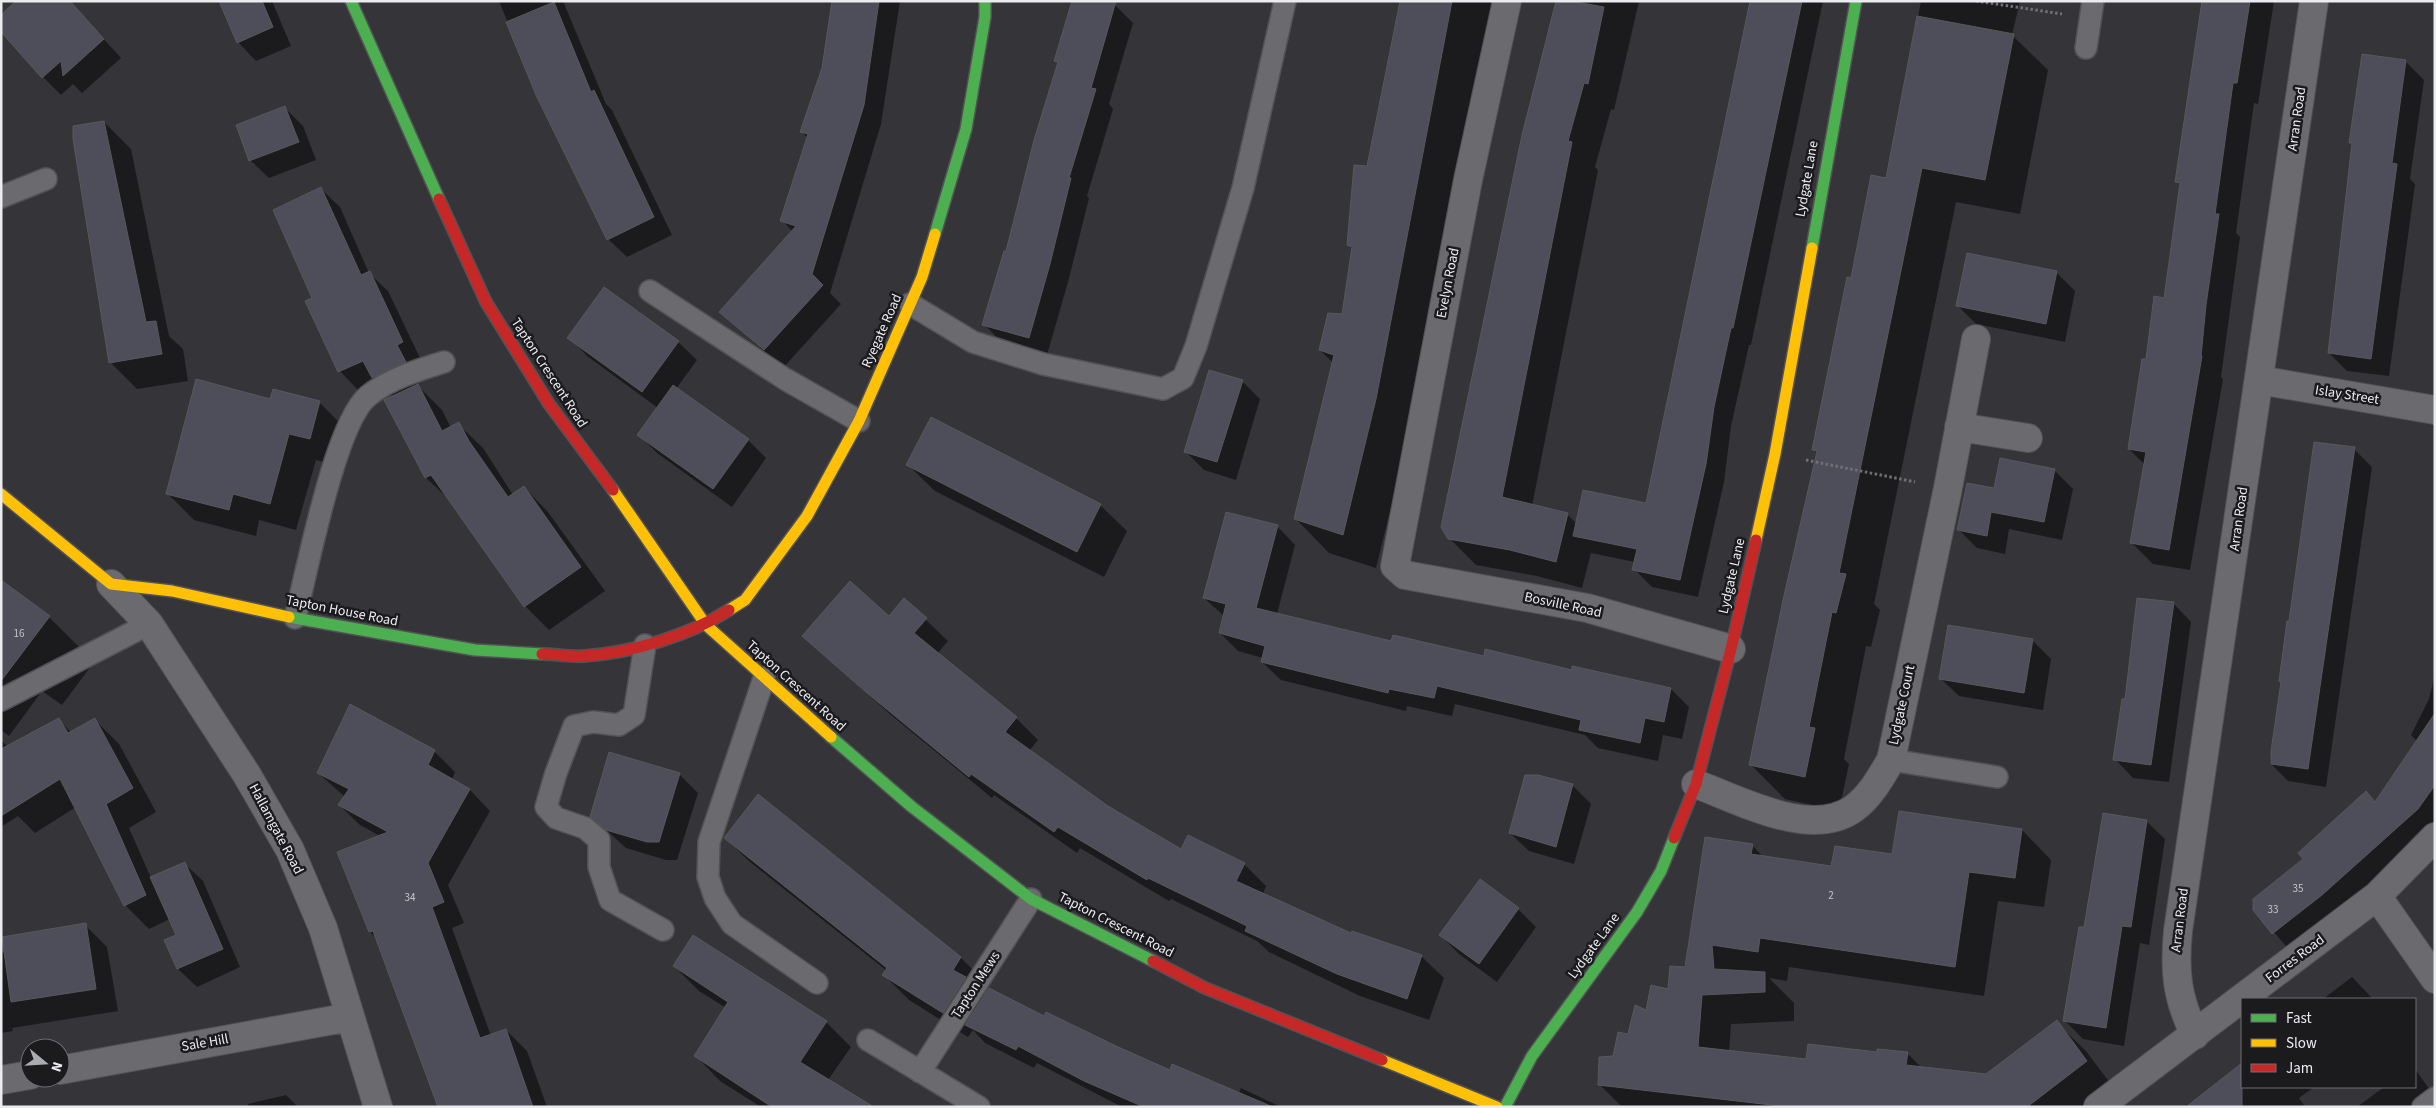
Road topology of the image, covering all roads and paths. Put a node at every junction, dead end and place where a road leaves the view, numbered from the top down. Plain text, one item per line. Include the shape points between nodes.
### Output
1 (351, 1) edge
2 (985, 1) edge
3 (1285, 1) edge
4 (1507, 1) edge
5 (1856, 1) edge
6 (1976, 1) edge
7 (2314, 1) edge
8 (2092, 9) edge
9 (2086, 48) dead end
10 (46, 179) dead end
11 (1, 197) edge
12 (650, 291) dead end
13 (910, 304) junction
14 (1976, 339) dead end
15 (444, 362) dead end
16 (2259, 380) junction
17 (2435, 410) edge
18 (859, 421) junction
19 (1960, 427) junction
20 (2028, 438) dead end
21 (1774, 454) junction
22 (1948, 488) junction
23 (1, 494) edge
24 (1394, 566) joint
25 (111, 584) junction
26 (295, 618) junction
27 (149, 624) junction
28 (706, 625) junction
29 (645, 645) junction
30 (1731, 649) junction
31 (764, 678) junction
32 (1, 700) edge
33 (1891, 760) junction
34 (1997, 777) dead end
35 (1696, 784) junction
36 (2435, 838) edge
37 (2377, 896) junction
38 (1031, 899) junction
39 (663, 930) dead end
40 (2435, 979) edge
41 (817, 983) dead end
42 (2243, 998) edge
43 (2241, 1000) edge
44 (350, 1017) junction
45 (2195, 1035) junction
46 (868, 1040) dead end
47 (70, 1068) edge
48 (920, 1072) junction
49 (20, 1077) edge
50 (1, 1080) edge
51 (2435, 1098) edge
52 (378, 1107) edge
53 (979, 1107) edge
54 (1497, 1107) edge
55 (1505, 1107) edge
56 (2098, 1107) edge
57 (2423, 1107) edge

1 - 28 street, Tapton Crescent Road via 486,302 549,404 628,510
2 - 13 street, Ryegate Road via 966,129 922,277
3 - 13 lane via 1243,188 1196,346 1182,378 1163,389 1044,364 974,342
4 - 24 street, Evelyn Road via 1468,180
5 - 21 street, Lydgate Lane
6 - 8 path
7 - 16 street, Arran Road
8 - 9 lane
10 - 11 lane
12 - 18 lane via 785,380
13 - 18 street, Ryegate Road
14 - 19 street, Lydgate Court
15 - 26 lane via 410,372 368,396 347,426
16 - 17 street, Islay Street
16 - 45 street, Arran Road via 2175,960 2179,996
18 - 28 street, Ryegate Road via 807,516 744,600
19 - 20 street
19 - 22 street, Lydgate Court
21 - 22 path
21 - 30 street, Lydgate Lane
22 - 33 street, Lydgate Court
23 - 25 street
24 - 30 street, Bosville Road via 1405,574 1587,608
25 - 26 street, Tapton House Road via 172,590
25 - 27 street, Hallamgate Road
26 - 29 street, Tapton House Road via 475,650 584,656
27 - 32 lane
27 - 44 street, Hallamgate Road via 247,775 290,850 324,928
28 - 29 street, Tapton House Road
28 - 31 street, Tapton Crescent Road
29 - 39 lane via 634,715 619,725 593,722 574,726 546,807 556,818 585,828 599,840 599,867 610,900
30 - 35 street, Lydgate Lane
31 - 38 street, Tapton Crescent Road via 912,807
31 - 41 lane via 709,842 708,877 715,898 732,924
33 - 34 lane
33 - 35 street, Lydgate Court via 1876,786 1854,809 1828,821 1794,819
35 - 55 street, Lydgate Lane via 1661,871 1637,912 1532,1056
36 - 37 street, Forres Road
37 - 40 street
37 - 42 street, Forres Road
38 - 48 lane, Tapton Mews
38 - 54 street, Tapton Crescent Road via 1205,988
43 - 45 street, Forres Road
44 - 47 street, Sale Hill
44 - 52 street, Hallamgate Road
45 - 56 street, Forres Road
46 - 48 lane
48 - 53 lane
49 - 50 street
51 - 57 lane

